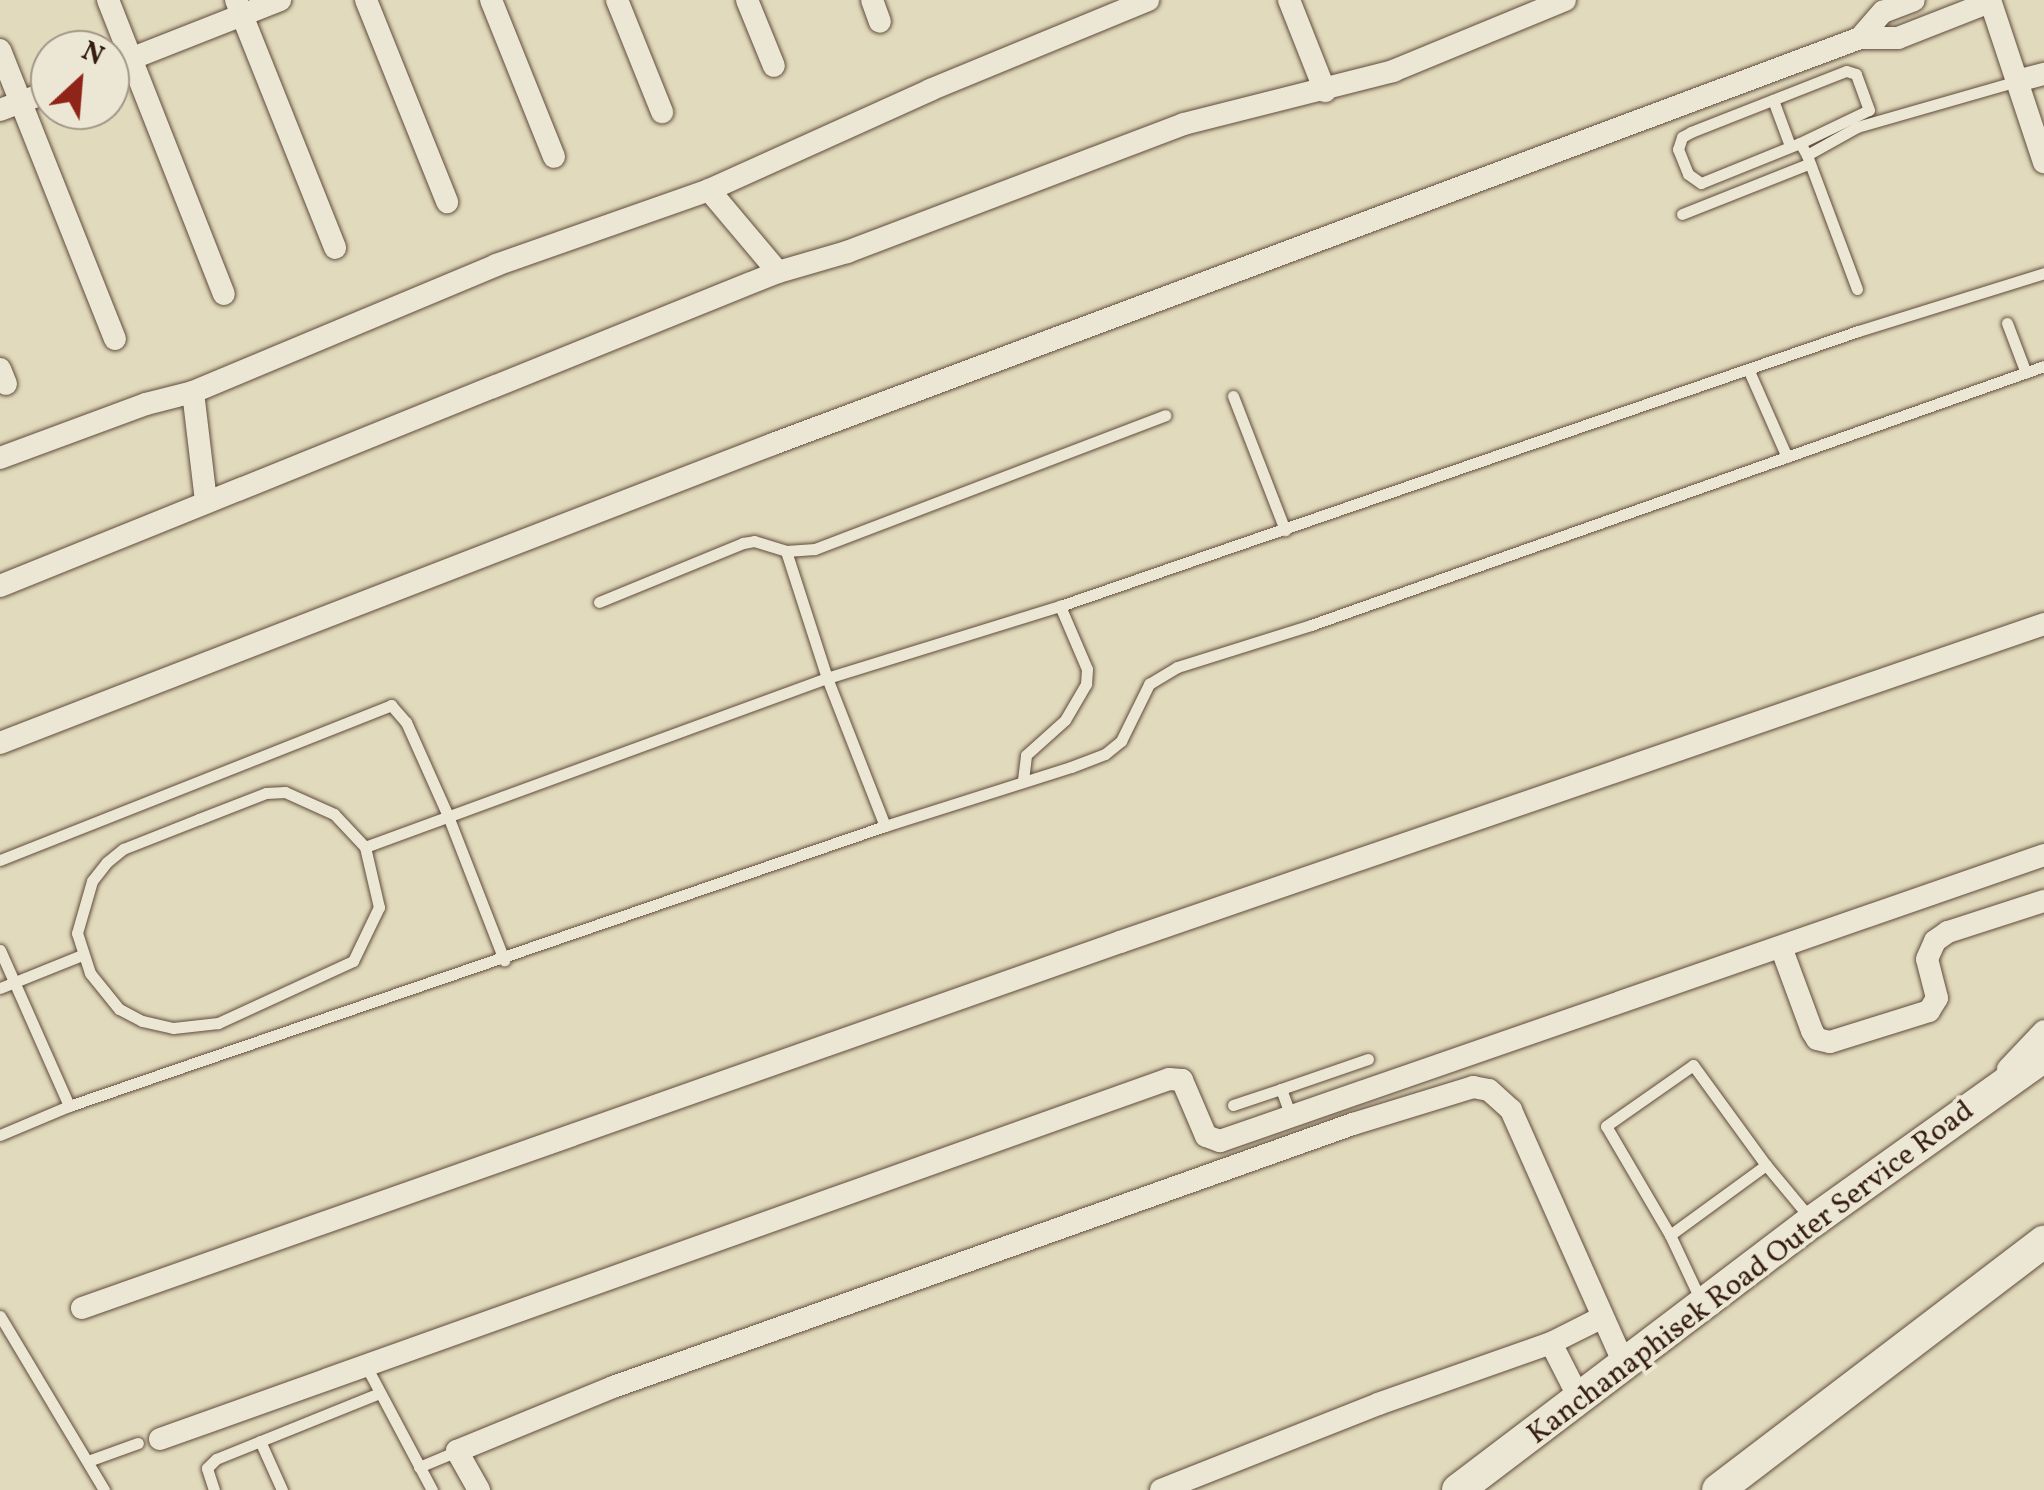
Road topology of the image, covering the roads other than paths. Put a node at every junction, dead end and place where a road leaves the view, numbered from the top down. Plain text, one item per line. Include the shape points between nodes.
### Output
1 (108, 0) edge
2 (280, 0) edge
3 (366, 0) edge
4 (492, 0) edge
5 (617, 0) edge
6 (747, 0) edge
7 (1148, 0) edge
8 (1289, 0) edge
9 (1565, 0) edge
10 (1914, 0) edge
11 (1990, 1) edge
12 (238, 8) edge
13 (114, 30) edge
14 (1860, 38) junction
15 (0, 50) edge
16 (130, 58) edge
17 (774, 66) dead end
18 (2044, 74) edge
19 (2017, 82) junction
20 (130, 85) edge
21 (1325, 91) junction
22 (1774, 100) junction
23 (10, 106) edge
24 (662, 112) dead end
25 (1795, 144) junction
26 (554, 157) dead end
27 (1808, 160) junction
28 (2044, 162) edge
29 (708, 190) junction
30 (446, 202) dead end
31 (1682, 214) dead end
32 (335, 248) dead end
33 (778, 272) junction
34 (2044, 273) edge
35 (1857, 289) dead end
36 (224, 294) dead end
37 (2007, 323) dead end
38 (116, 339) dead end
39 (2044, 366) edge
40 (1749, 371) junction
41 (2026, 373) junction
42 (193, 392) junction
43 (1234, 396) dead end
44 (1164, 415) dead end
45 (1787, 457) junction
46 (0, 458) edge
47 (206, 501) junction
48 (1285, 530) junction
49 (786, 551) junction
50 (0, 586) edge
51 (599, 602) dead end
52 (1060, 606) junction
53 (2044, 624) edge
54 (827, 678) junction
55 (0, 743) edge
56 (1022, 780) junction
57 (448, 816) junction
58 (885, 826) junction
59 (365, 848) junction
60 (2044, 856) edge
61 (0, 860) edge
62 (2044, 900) edge
63 (1781, 947) junction
64 (0, 950) edge
65 (82, 955) junction
66 (504, 960) junction
67 (14, 982) junction
68 (0, 988) edge
69 (2044, 1031) edge
70 (2044, 1056) edge
71 (1368, 1059) dead end
72 (1281, 1089) junction
73 (1232, 1105) dead end
74 (69, 1106) junction
75 (1972, 1109) junction
76 (1291, 1117) junction
77 (0, 1135) edge
78 (1766, 1165) junction
79 (1813, 1221) junction
80 (1670, 1235) junction
81 (2035, 1251) edge
82 (82, 1308) dead end
83 (1704, 1308) junction
84 (0, 1316) edge
85 (1601, 1318) junction
86 (1551, 1344) junction
87 (366, 1364) junction
88 (1626, 1366) junction
89 (380, 1394) junction
90 (1580, 1400) junction
91 (149, 1441) joint
92 (260, 1441) junction
93 (457, 1451) junction
94 (88, 1462) junction
95 (419, 1467) junction
96 (104, 1490) edge
97 (214, 1490) edge
98 (282, 1490) edge
99 (432, 1490) edge
100 (480, 1490) edge
101 (1161, 1490) edge
102 (1458, 1490) edge
103 (1718, 1490) edge

1 - 13 street
2 - 12 street
3 - 30 street
4 - 26 street
5 - 24 street
6 - 17 street
7 - 29 street
8 - 21 street
9 - 21 street via 1392,72
10 - 14 street via 1883,12
11 - 14 street via 1898,38
11 - 19 street
12 - 16 street
12 - 32 street
14 - 55 street via 773,444
15 - 23 street
18 - 19 street
19 - 27 lane via 1857,127
19 - 28 street
20 - 36 street
21 - 33 street via 1184,124
22 - 25 lane
22 - 25 lane via 1846,71 1856,74 1868,110
22 - 25 lane via 1682,137 1678,149 1688,174 1701,183
23 - 38 street
25 - 27 lane
27 - 31 lane
27 - 35 lane
29 - 33 street
29 - 42 street via 496,265
33 - 47 street
34 - 40 lane
37 - 41 lane
39 - 41 lane
40 - 45 lane
40 - 48 lane
41 - 45 lane
42 - 46 street
42 - 47 street
43 - 48 lane
44 - 49 lane via 815,549
45 - 56 lane via 1166,671 1148,684 1114,748
47 - 50 street
48 - 52 lane
49 - 51 lane via 744,543
49 - 54 lane
52 - 54 lane
52 - 56 lane via 1087,669 1086,684 1066,720 1026,755
53 - 82 street
54 - 57 lane
54 - 58 lane
56 - 58 lane
57 - 59 lane
57 - 61 lane via 406,722 396,708 385,706
57 - 66 lane
58 - 66 lane
59 - 65 lane via 334,814 285,792 199,819 106,862 83,906 77,933
59 - 65 lane via 380,907 363,947 337,972 255,1010 198,1027 154,1025 109,1000
60 - 63 street
62 - 63 street via 1935,941 1927,959 1937,998 1929,1011 1830,1042 1812,1031
63 - 76 street
64 - 67 lane
65 - 67 lane
66 - 74 lane
67 - 68 lane
67 - 74 lane
69 - 75 street
70 - 75 main road, Kanchanaphisek Road Outer Service Road
71 - 72 lane
72 - 73 lane
72 - 76 lane
74 - 77 lane
75 - 79 main road, Kanchanaphisek Road Outer Service Road
76 - 87 street via 1213,1142 1182,1080 1169,1079
78 - 79 lane
78 - 80 lane
78 - 80 lane via 1693,1065 1606,1126
79 - 83 main road, Kanchanaphisek Road Outer Service Road
80 - 83 lane
81 - 103 main road
83 - 88 main road, Kanchanaphisek Road Outer Service Road
84 - 94 lane
85 - 86 street
85 - 88 street
85 - 93 street via 1511,1110 1490,1090 1474,1087 686,1360
86 - 90 street
86 - 101 street
87 - 89 lane
87 - 91 street
88 - 90 main road, Kanchanaphisek Road Outer Service Road
89 - 92 lane
89 - 95 lane
90 - 102 main road, Kanchanaphisek Road Outer Service Road
91 - 94 lane
92 - 97 lane via 207,1468
92 - 98 lane
93 - 95 lane
93 - 100 street
94 - 96 lane
95 - 99 lane

